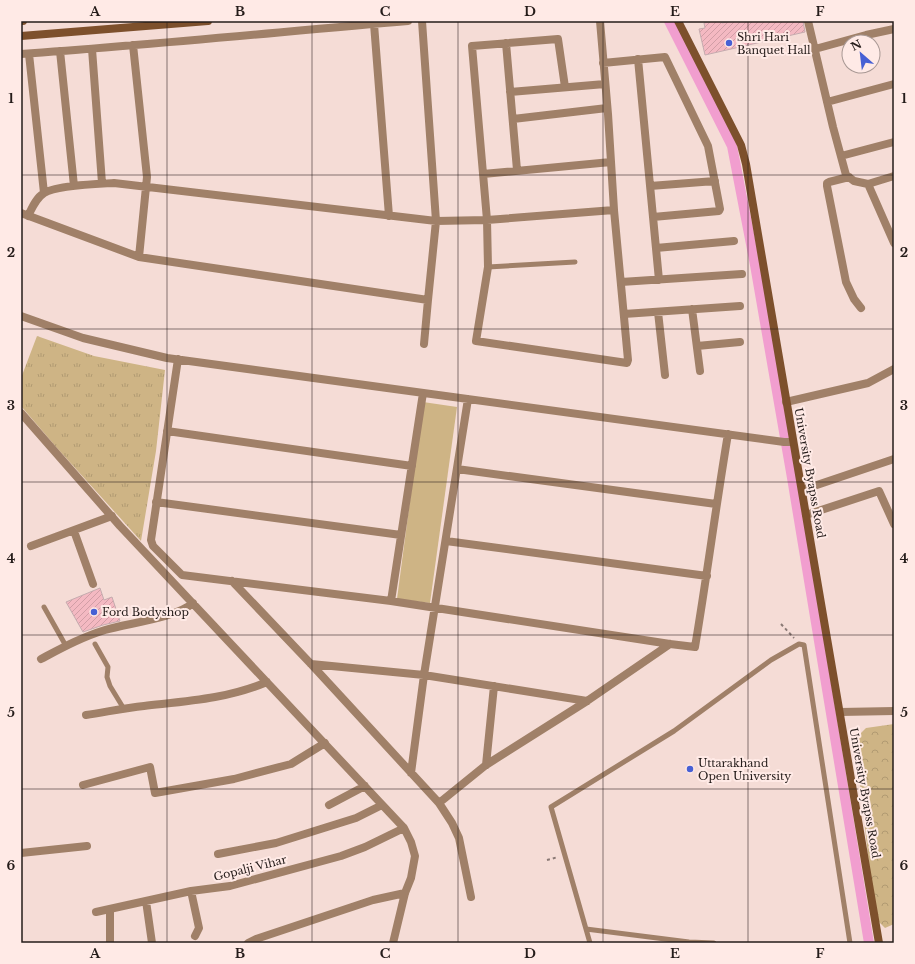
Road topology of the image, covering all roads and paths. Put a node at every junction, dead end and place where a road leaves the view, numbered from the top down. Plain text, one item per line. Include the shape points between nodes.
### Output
1 (208, 21) edge
2 (408, 21) edge
3 (422, 21) edge
4 (600, 21) edge
5 (678, 21) edge
6 (808, 21) edge
7 (174, 22) edge
8 (374, 24) junction
9 (894, 30) edge
10 (21, 36) edge
11 (506, 43) junction
12 (133, 45) junction
13 (92, 48) junction
14 (815, 49) junction
15 (60, 51) junction
16 (25, 54) edge
17 (638, 59) junction
18 (603, 63) junction
19 (605, 84) junction
20 (894, 84) edge
21 (565, 87) junction
22 (510, 92) junction
23 (827, 102) junction
24 (608, 108) junction
25 (513, 119) junction
26 (894, 142) edge
27 (841, 156) junction
28 (611, 162) junction
29 (517, 170) junction
30 (483, 174) junction
31 (894, 176) edge
32 (849, 177) junction
33 (714, 180) junction
34 (102, 183) junction
35 (868, 184) junction
36 (74, 186) junction
37 (147, 186) junction
38 (650, 186) junction
39 (44, 193) junction
40 (614, 210) junction
41 (24, 215) edge
42 (389, 216) junction
43 (653, 218) junction
44 (487, 220) junction
45 (436, 221) junction
46 (734, 241) dead end
47 (894, 243) edge
48 (656, 248) junction
49 (139, 257) junction
50 (575, 262) dead end
51 (488, 267) junction
52 (742, 274) dead end
53 (660, 280) junction
54 (621, 282) junction
55 (428, 300) junction
56 (740, 306) dead end
57 (861, 308) dead end
58 (692, 309) junction
59 (658, 312) junction
60 (624, 314) junction
61 (21, 316) edge
62 (740, 342) dead end
63 (424, 344) dead end
64 (696, 346) junction
65 (178, 359) junction
66 (894, 369) edge
67 (700, 371) dead end
68 (665, 375) dead end
69 (423, 393) junction
70 (468, 400) junction
71 (786, 402) junction
72 (21, 413) edge
73 (167, 432) junction
74 (728, 434) junction
75 (789, 442) junction
76 (894, 459) edge
77 (412, 466) junction
78 (457, 469) junction
79 (802, 490) junction
80 (156, 502) junction
81 (716, 504) junction
82 (806, 515) junction
83 (112, 516) junction
84 (894, 524) edge
85 (74, 531) junction
86 (402, 535) junction
87 (446, 541) junction
88 (31, 546) dead end
89 (707, 576) junction
90 (232, 581) junction
91 (93, 584) dead end
92 (391, 601) junction
93 (193, 603) junction
94 (44, 606) dead end
95 (435, 608) junction
96 (781, 624) dead end
97 (95, 644) dead end
98 (670, 644) junction
99 (799, 644) junction
100 (66, 646) junction
101 (41, 659) dead end
102 (311, 664) junction
103 (424, 675) junction
104 (267, 682) junction
105 (494, 686) junction
106 (587, 701) junction
107 (124, 709) junction
108 (894, 711) edge
109 (840, 712) junction
110 (86, 715) dead end
111 (325, 743) junction
112 (486, 765) junction
113 (411, 773) junction
114 (83, 785) dead end
115 (365, 786) junction
116 (439, 803) junction
117 (329, 805) dead end
118 (382, 805) junction
119 (404, 828) junction
120 (87, 846) dead end
121 (21, 853) edge
122 (218, 854) dead end
123 (565, 854) junction
124 (547, 860) dead end
125 (192, 891) junction
126 (405, 893) junction
127 (472, 897) dead end
128 (146, 901) junction
129 (110, 909) junction
130 (96, 912) dead end
131 (586, 929) junction
132 (195, 936) dead end
133 (110, 943) edge
134 (152, 943) edge
135 (248, 943) edge
136 (392, 943) edge
137 (590, 943) edge
138 (714, 943) edge
139 (850, 943) edge
140 (879, 943) edge

1 - 7 main road
2 - 8 street
3 - 45 street
4 - 18 street
5 - 71 main road, University Byapss Road via 741,145
6 - 14 street
7 - 10 main road
8 - 12 street
8 - 42 street
9 - 14 street
11 - 21 street via 558,39
11 - 22 street
11 - 30 street via 471,47
12 - 13 street
12 - 37 street
13 - 15 street
13 - 34 street
14 - 23 street
15 - 16 street
15 - 36 street
16 - 39 street
17 - 18 street
17 - 33 street via 666,58 708,146
17 - 38 street
18 - 19 street
19 - 21 street
19 - 24 street
20 - 23 street
21 - 22 street
22 - 25 street
23 - 27 street
24 - 25 street
24 - 28 street
25 - 29 street
26 - 27 street
27 - 32 street via 846,175
28 - 29 street
28 - 40 street
29 - 30 street
30 - 44 street
31 - 35 street
32 - 35 street via 854,181
32 - 57 street via 827,183 846,282
33 - 38 street
33 - 43 street via 720,209 718,212
34 - 36 street
34 - 37 street
35 - 47 street
36 - 39 street
37 - 42 street
37 - 49 street
38 - 43 street
39 - 41 street
40 - 44 street
40 - 54 street
41 - 49 street
42 - 45 street
43 - 48 street
44 - 45 street
44 - 51 street
45 - 55 street
46 - 48 street
48 - 53 street
49 - 55 street
50 - 51 lane
51 - 60 street via 476,341 627,363
52 - 53 street
53 - 54 street
54 - 60 street
55 - 63 street
56 - 58 street
58 - 59 street
58 - 64 street
59 - 60 street
59 - 68 street
61 - 65 street via 83,338
62 - 64 street
64 - 67 street
65 - 69 street
65 - 73 street
66 - 71 street via 868,382
69 - 70 street
69 - 77 street
70 - 74 street
70 - 78 street
71 - 75 main road, University Byapss Road
72 - 83 street
73 - 77 street
73 - 80 street
74 - 75 street
74 - 81 street
75 - 79 main road, University Byapss Road
76 - 79 street
77 - 86 street
78 - 81 street
78 - 87 street
79 - 82 main road, University Byapss Road
80 - 86 street
80 - 90 street via 151,540 153,546 182,575
81 - 89 street
82 - 84 street via 879,492
82 - 109 main road, University Byapss Road
83 - 85 street
83 - 93 street
85 - 88 street
85 - 91 street
86 - 92 street
87 - 89 street
87 - 95 street
89 - 98 street via 695,647
90 - 92 street
90 - 102 street
92 - 95 street
93 - 100 street via 176,613 106,630
93 - 104 street
94 - 100 lane
95 - 98 street
95 - 103 street
96 - 99 path
97 - 107 lane via 108,667 110,686
98 - 106 street
99 - 123 lane via 771,660 674,731 551,807
99 - 139 lane via 804,645
100 - 101 street
102 - 103 street
102 - 113 street
103 - 105 street
103 - 113 street
104 - 107 street via 210,699
104 - 111 street
105 - 106 street
105 - 112 street
106 - 112 street
107 - 110 street
108 - 109 street
109 - 140 main road, University Byapss Road
111 - 114 street via 291,764 234,779 184,788 155,793 150,767
111 - 115 street
112 - 116 street
113 - 116 street
115 - 117 street
115 - 118 street
116 - 127 street via 459,838
118 - 119 street
118 - 122 street via 356,818 276,843
119 - 125 street, Gopalji Vihar via 341,856 230,886
119 - 126 street via 415,856
120 - 121 street
123 - 124 path
123 - 131 lane
125 - 128 street, Gopalji Vihar
125 - 132 street via 199,928
126 - 135 street via 366,902
126 - 136 street
128 - 129 street, Gopalji Vihar
128 - 134 street
129 - 130 street, Gopalji Vihar
129 - 133 street
131 - 137 lane
131 - 138 lane

